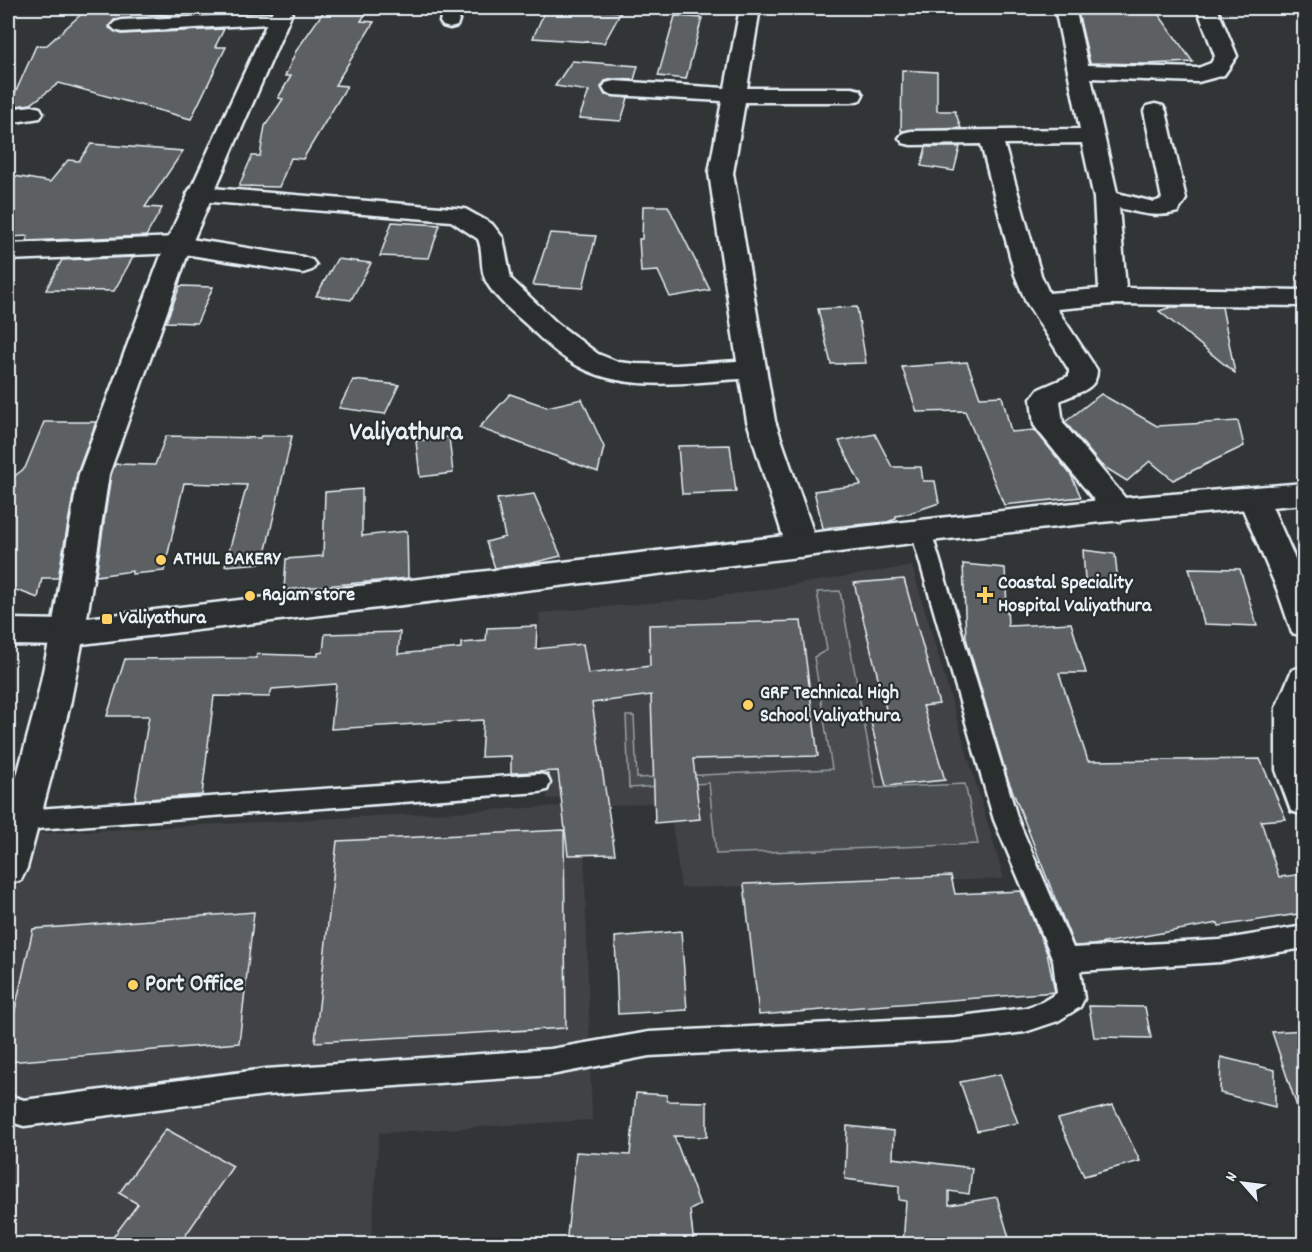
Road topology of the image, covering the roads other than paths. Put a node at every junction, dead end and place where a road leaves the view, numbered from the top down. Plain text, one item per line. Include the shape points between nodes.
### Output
1 (750, 8) edge
2 (1065, 8) edge
3 (1207, 8) edge
4 (281, 13) edge
5 (122, 26) dead end
6 (1077, 71) junction
7 (614, 88) dead end
8 (852, 94) dead end
9 (734, 95) junction
10 (1155, 111) dead end
11 (32, 113) dead end
12 (8, 116) edge
13 (1094, 136) junction
14 (911, 138) dead end
15 (991, 138) junction
16 (200, 194) junction
17 (1106, 198) junction
18 (178, 245) junction
19 (8, 252) edge
20 (303, 265) dead end
21 (1113, 296) junction
22 (1305, 298) edge
23 (1040, 302) junction
24 (752, 369) junction
25 (1305, 494) edge
26 (1254, 500) junction
27 (1120, 510) junction
28 (921, 531) junction
29 (802, 546) junction
30 (1305, 624) edge
31 (8, 632) edge
32 (68, 633) junction
33 (1305, 679) edge
34 (539, 783) dead end
35 (1305, 800) edge
36 (23, 820) junction
37 (8, 868) edge
38 (1305, 937) edge
39 (1066, 960) junction
40 (8, 1108) edge

1 - 9 street
2 - 6 street
3 - 6 street via 1226,56 1216,71 1198,75
4 - 5 street
4 - 16 street
6 - 13 street
7 - 9 street
8 - 9 street
9 - 24 street via 721,173
10 - 17 street via 1174,199 1169,207 1154,208
11 - 12 street
13 - 15 street
13 - 17 street
14 - 15 street
15 - 23 street via 1028,275
16 - 18 street
16 - 24 street via 456,214 484,230 493,243 493,269 499,282 575,352 601,366 631,373
17 - 21 street
18 - 19 street
18 - 20 street
18 - 32 street via 94,474
21 - 22 street
21 - 23 street
23 - 27 street via 1083,370 1078,384 1050,393 1045,399 1049,425
24 - 29 street via 761,421
25 - 26 street
26 - 27 street
26 - 30 street
27 - 28 street
28 - 29 street
28 - 39 lane via 1006,820
29 - 32 street
31 - 32 street
32 - 36 street
33 - 35 street via 1293,708 1294,770
34 - 36 lane
36 - 37 street
38 - 39 lane via 1220,951
39 - 40 lane via 1071,999 1025,1020 954,1029 649,1044 551,1062 266,1082 24,1113

